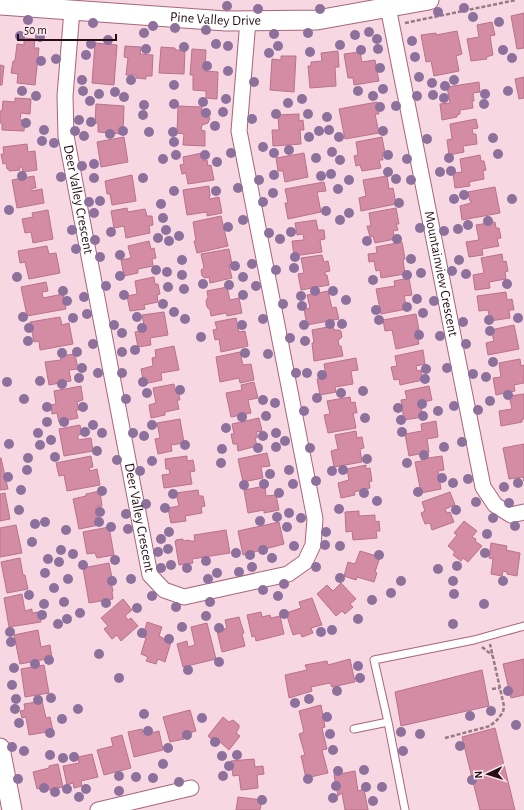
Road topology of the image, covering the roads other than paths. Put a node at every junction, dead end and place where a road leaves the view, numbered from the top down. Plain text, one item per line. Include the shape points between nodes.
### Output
1 (429, 0) edge
2 (0, 5) edge
3 (388, 7) junction
4 (72, 10) junction
5 (248, 20) junction
6 (524, 512) edge
7 (524, 626) edge
8 (388, 722) junction
9 (354, 729) dead end
10 (0, 748) edge
11 (191, 788) dead end
12 (12, 810) edge
13 (98, 810) edge
14 (405, 810) edge

1 - 3 street, Pine Valley Drive
2 - 4 street, Pine Valley Drive
3 - 5 street, Pine Valley Drive via 317,20
3 - 6 street, Mountainview Crescent via 483,487 495,505 511,515
4 - 5 street, Pine Valley Drive
4 - 5 street, Deer Valley Crescent via 65,96 66,136 150,575 164,590 184,597 288,574 305,562 313,545 315,519 239,131
7 - 8 lane via 474,640 374,660
8 - 9 lane
8 - 14 lane
10 - 12 street
11 - 13 street

